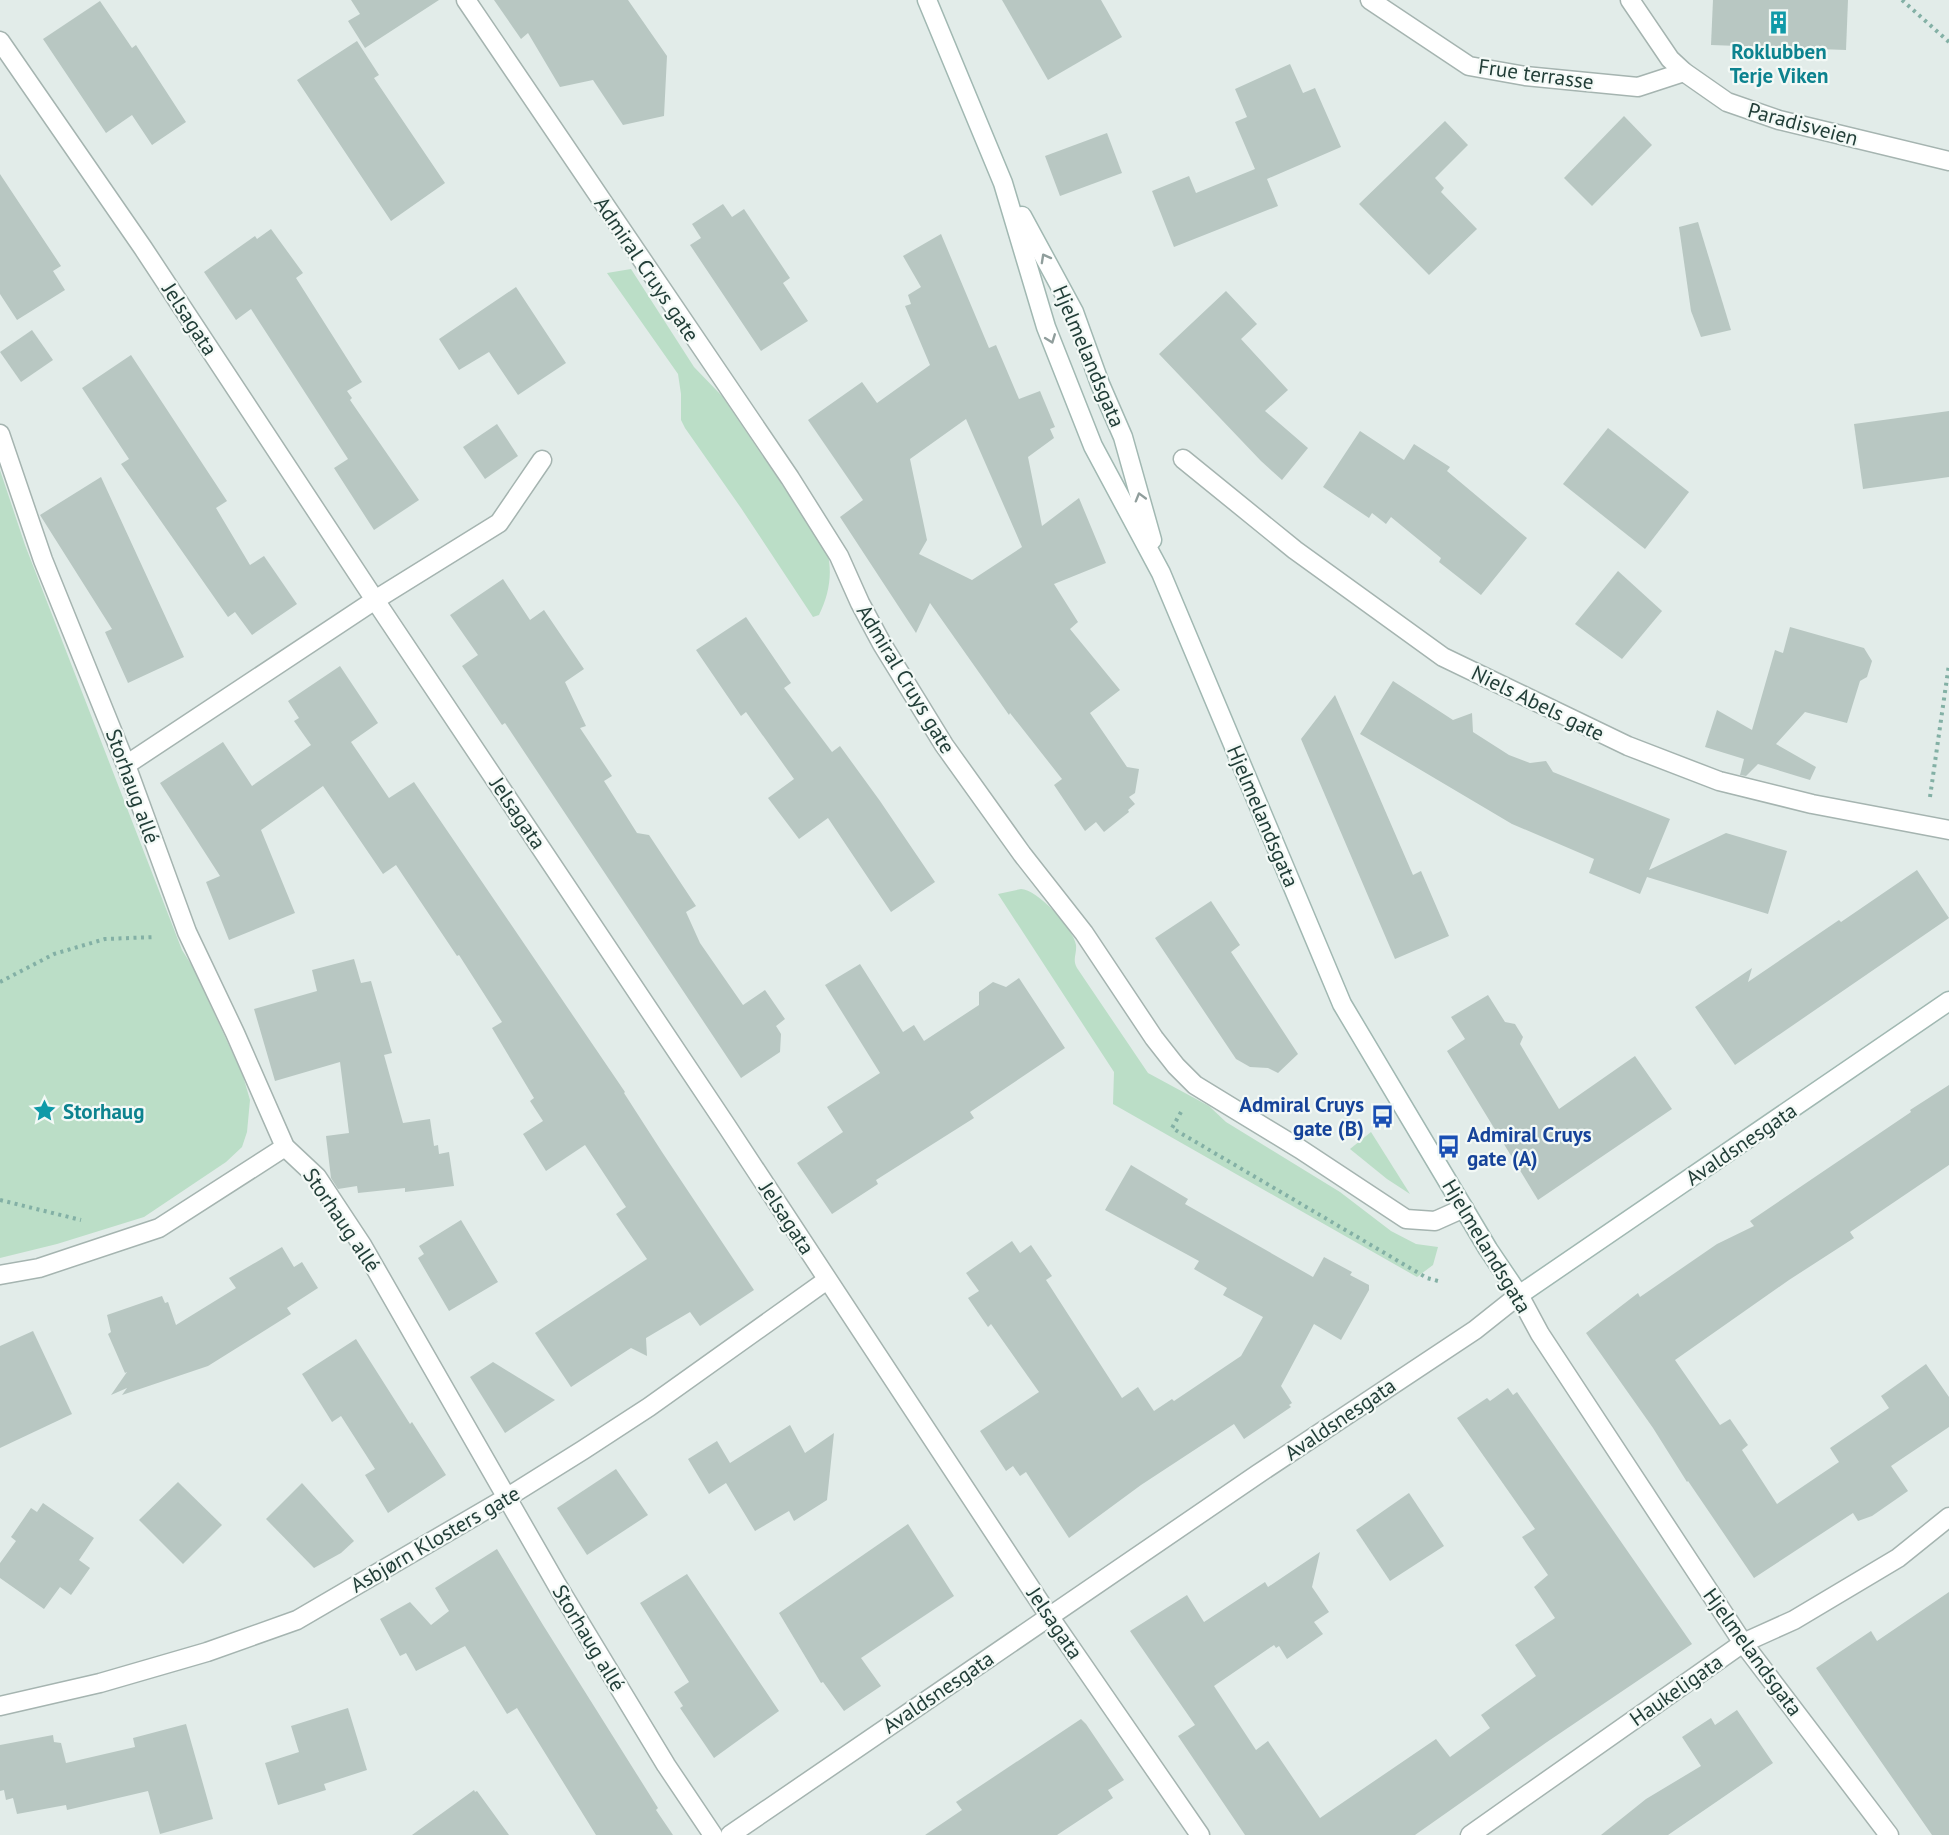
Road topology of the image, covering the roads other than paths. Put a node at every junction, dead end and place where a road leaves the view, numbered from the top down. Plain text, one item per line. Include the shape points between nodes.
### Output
1 (466, 0) edge
2 (927, 0) edge
3 (1370, 0) edge
4 (1629, 0) edge
5 (0, 41) edge
6 (1684, 72) junction
7 (1949, 160) edge
8 (1004, 183) junction
9 (0, 434) edge
10 (1183, 459) dead end
11 (542, 460) dead end
12 (1161, 573) junction
13 (375, 600) junction
14 (126, 765) junction
15 (1949, 830) edge
16 (1949, 1001) edge
17 (285, 1147) junction
18 (1464, 1208) junction
19 (0, 1275) edge
20 (827, 1280) junction
21 (1518, 1295) junction
22 (506, 1498) junction
23 (1949, 1517) edge
24 (1049, 1616) junction
25 (1743, 1643) junction
26 (0, 1706) edge
27 (713, 1835) edge
28 (730, 1835) edge
29 (1200, 1835) edge
30 (1470, 1835) edge
31 (1889, 1835) edge

1 - 18 street, Admiral Cruys gate via 790,478 839,556 882,644 944,745 1084,933 1176,1066 1195,1085 1406,1219 1434,1221
2 - 8 street, Hjelmelandsgata
3 - 6 street, Frue terrasse via 1469,66 1525,76 1638,87
4 - 6 street, Paradisveien
5 - 13 street, Jelsagata via 143,248
6 - 7 street, Paradisveien via 1727,102 1779,120
8 -> 12 street, Hjelmelandsgata via 1046,327 1093,446
12 -> 8 street, Hjelmelandsgata via 1123,437 1074,312
9 - 14 street, Storhaug allé via 43,560
10 - 15 street, Niels Abels gate via 1295,550 1453,662 1628,746 1719,781 1812,804
11 - 13 street via 499,523
12 - 18 street, Hjelmelandsgata via 1342,1004
13 - 14 street
13 - 20 street, Jelsagata
14 - 17 street, Storhaug allé via 187,932
16 - 21 street, Avaldsnesgata
17 - 19 street via 159,1228 39,1268
17 - 22 street, Storhaug allé via 317,1177 362,1245
18 - 21 street, Hjelmelandsgata
20 - 22 street, Asbjørn Klosters gate via 649,1407
20 - 24 street, Jelsagata
21 - 24 street, Avaldsnesgata via 1475,1330
21 - 25 street, Hjelmelandsgata
22 - 26 street, Asbjørn Klosters gate via 297,1620 207,1652 100,1683
22 - 27 street, Storhaug allé via 611,1675
23 - 25 street, Haukeligata via 1898,1558 1794,1620
24 - 28 street, Avaldsnesgata
24 - 29 street, Jelsagata
25 - 30 street, Haukeligata
25 - 31 street, Hjelmelandsgata

